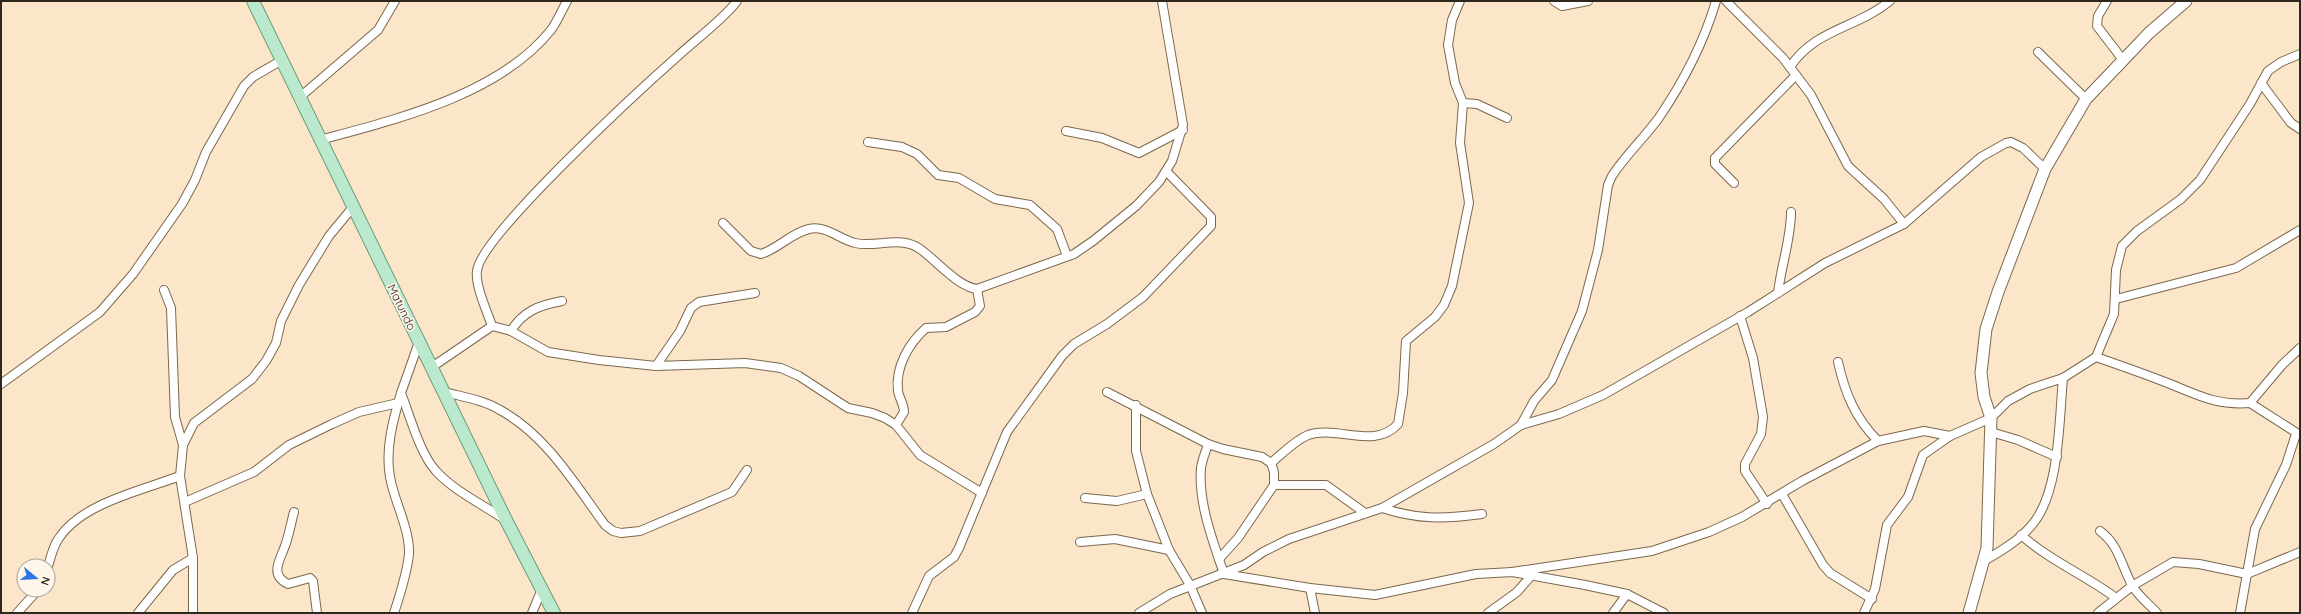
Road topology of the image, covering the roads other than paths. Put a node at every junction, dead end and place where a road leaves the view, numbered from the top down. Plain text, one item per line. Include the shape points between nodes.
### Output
1 (253, 1) edge
2 (395, 1) edge
3 (567, 1) edge
4 (737, 1) edge
5 (1162, 1) edge
6 (1460, 1) edge
7 (1554, 1) edge
8 (1588, 1) edge
9 (1716, 1) edge
10 (1726, 1) edge
11 (1890, 1) edge
12 (2107, 1) edge
13 (2186, 1) edge
14 (2038, 52) dead end
15 (2300, 54) edge
16 (282, 60) junction
17 (2124, 60) junction
18 (1790, 67) junction
19 (1796, 75) junction
20 (2261, 83) junction
21 (300, 97) junction
22 (2086, 99) junction
23 (1463, 103) junction
24 (1507, 118) dead end
25 (2300, 129) edge
26 (1183, 130) junction
27 (1066, 131) dead end
28 (320, 140) junction
29 (868, 142) dead end
30 (2045, 168) junction
31 (1166, 171) junction
32 (1734, 183) dead end
33 (353, 207) junction
34 (1791, 212) dead end
35 (723, 223) dead end
36 (1904, 224) junction
37 (2300, 230) edge
38 (1067, 256) junction
39 (977, 289) junction
40 (164, 290) dead end
41 (755, 293) dead end
42 (1778, 293) junction
43 (2116, 299) junction
44 (562, 301) dead end
45 (1740, 316) junction
46 (492, 326) junction
47 (511, 331) junction
48 (419, 342) junction
49 (2300, 348) edge
50 (2096, 357) junction
51 (1838, 362) dead end
52 (432, 366) junction
53 (656, 366) junction
54 (2063, 378) junction
55 (1, 384) edge
56 (445, 392) junction
57 (1106, 392) dead end
58 (401, 393) junction
59 (398, 403) junction
60 (2250, 403) junction
61 (1136, 405) junction
62 (1991, 418) junction
63 (896, 425) junction
64 (1521, 425) junction
65 (1991, 432) junction
66 (2298, 434) edge
67 (1950, 436) junction
68 (1878, 441) junction
69 (1208, 444) junction
70 (183, 445) junction
71 (2057, 457) junction
72 (1270, 463) junction
73 (747, 470) dead end
74 (180, 476) junction
75 (1274, 485) junction
76 (982, 493) junction
77 (1147, 494) junction
78 (1782, 494) junction
79 (1085, 498) dead end
80 (185, 502) junction
81 (1767, 504) junction
82 (1382, 508) junction
83 (294, 512) dead end
84 (1365, 513) junction
85 (1482, 514) dead end
86 (506, 520) junction
87 (2100, 531) dead end
88 (2021, 535) junction
89 (1080, 542) dead end
90 (1169, 550) junction
91 (2300, 552) edge
92 (51, 558) edge
93 (193, 558) junction
94 (1219, 559) junction
95 (1984, 561) junction
96 (1512, 572) junction
97 (1224, 574) junction
98 (2247, 574) junction
99 (1530, 576) junction
100 (1190, 585) junction
101 (2132, 586) junction
102 (542, 588) junction
103 (1310, 588) junction
104 (1627, 594) junction
105 (31, 598) edge
106 (2116, 598) junction
107 (1872, 599) junction
108 (17, 613) edge
109 (138, 613) edge
110 (193, 613) edge
111 (317, 613) edge
112 (394, 613) edge
113 (532, 613) edge
114 (554, 613) edge
115 (912, 613) edge
116 (1139, 613) edge
117 (1202, 613) edge
118 (1315, 613) edge
119 (1488, 613) edge
120 (1614, 613) edge
121 (1664, 613) edge
122 (1864, 613) edge
123 (1969, 613) edge
124 (2098, 613) edge
125 (2157, 613) edge
126 (2240, 613) edge

1 - 16 main road, Matundo
2 - 21 street via 378,30
3 - 28 street via 552,29 536,46 499,74 456,97 402,117
4 - 46 street via 589,138 508,223 487,250 478,265 477,279
5 - 26 street
6 - 23 street via 1452,20 1448,45 1455,83
7 - 8 street via 1562,6
9 - 64 street via 1706,29 1680,83 1658,118 1612,176 1608,185 1598,250 1582,311 1552,380 1534,401
10 - 18 street via 1774,47
11 - 18 street via 1808,45
12 - 17 street via 2098,16 2096,26
13 - 17 street via 2148,33
14 - 22 street
15 - 20 street via 2274,66
16 - 21 main road, Matundo
16 - 55 street via 253,77 244,86 206,152 182,204 133,274 100,312
17 - 22 street
18 - 19 street
19 - 32 street via 1715,158 1715,164
19 - 36 street via 1821,113 1848,166 1884,199
20 - 25 street via 2291,123
20 - 43 street via 2200,180 2181,199 2137,231 2122,246 2116,270
21 - 28 main road, Matundo
22 - 30 street
23 - 24 street via 1477,104
23 - 72 street via 1460,139 1468,190 1467,210 1452,286 1444,305 1435,317 1406,342 1398,424 1389,431 1374,435 1308,435
26 - 27 street via 1139,153 1102,138
26 - 31 street
28 - 33 main road, Matundo
29 - 38 street via 902,147 916,154 938,175 959,178 995,199 1030,206 1057,229
30 - 36 street via 2017,144 2006,143 1982,157
30 - 62 street via 1986,329 1980,373
31 - 38 street via 1136,206 1093,241
31 - 76 street via 1211,217 1211,226 1144,297 1068,349 1012,424
33 - 48 main road, Matundo
33 - 70 street via 329,236 299,284 281,321 276,343 266,361 252,379 194,423
34 - 42 street via 1791,225
35 - 39 street via 751,251 761,254 797,233 818,228 854,243 910,244 919,248 965,286
36 - 42 street via 1848,250
37 - 43 street via 2236,268
38 - 39 street
39 - 63 street via 980,306 975,312 946,326 926,328 910,347 899,370 898,390 904,412
40 - 70 street via 171,308 176,417
41 - 53 street via 699,302 691,308 680,331
42 - 45 street
43 - 50 street via 2114,314
44 - 47 street via 538,306 519,320
45 - 64 street via 1603,395 1559,414
45 - 81 street via 1753,358 1764,417 1761,434 1745,464 1745,471
46 - 47 street
46 - 52 street
47 - 53 street via 555,354
48 - 52 main road, Matundo
48 - 58 street
49 - 60 street
50 - 54 street
50 - 60 street via 2203,398 2233,404
51 - 68 street via 1849,402 1859,419
52 - 56 main road, Matundo
53 - 63 street via 746,363 781,368 804,379 848,408 879,414
54 - 62 street via 2030,389 2008,401
54 - 71 street
56 - 73 street via 488,404 510,416 550,451 612,531 640,531 673,515 704,505 735,490
56 - 86 main road, Matundo
57 - 61 street
58 - 59 street
58 - 86 street via 427,458 436,471
59 - 80 street via 359,412 332,424 289,445 251,473
59 - 112 street via 388,458 390,478 409,554
60 - 66 street
61 - 69 street
61 - 77 street via 1136,452
62 - 65 street
62 - 67 street
63 - 76 street via 920,455
64 - 82 street via 1494,444
65 - 71 street via 2018,440
65 - 95 street
66 - 98 street via 2255,529
67 - 68 street via 1924,431
67 - 107 street via 1923,455 1908,497 1887,524
68 - 78 street
69 - 72 street via 1256,455
69 - 94 street via 1201,467 1202,489 1207,522
70 - 74 street
71 - 88 street via 2044,504 2032,526
72 - 75 street via 1274,472
74 - 80 street
74 - 92 street via 115,500 81,516 59,538
75 - 84 street via 1326,485
75 - 94 street via 1238,538
76 - 115 street via 954,557 929,576
77 - 79 street via 1117,501
77 - 90 street
78 - 81 street
78 - 107 street via 1823,565 1830,573
80 - 93 street
81 - 96 street via 1710,532 1652,551
82 - 84 street
82 - 85 street via 1406,516 1429,519
83 - 111 street via 285,547 279,559 278,575 288,584 310,578 313,581
84 - 97 street via 1289,539
86 - 102 main road, Matundo
87 - 101 street via 2109,537 2116,548
88 - 95 street
88 - 106 street via 2054,561 2100,586
89 - 90 street via 1115,539
90 - 100 street
91 - 98 street
93 - 109 street via 173,570
93 - 110 street
94 - 97 street
95 - 123 street
96 - 99 street
96 - 103 street via 1476,574 1375,595
97 - 100 street
97 - 103 street
98 - 101 street via 2179,561 2168,564
98 - 126 street
99 - 104 street
99 - 119 street via 1517,592
100 - 116 street
100 - 117 street
101 - 106 street
101 - 125 street
102 - 113 street
102 - 114 main road, Matundo
103 - 118 street
104 - 120 street
104 - 121 street
105 - 108 street
106 - 124 street
107 - 122 street

